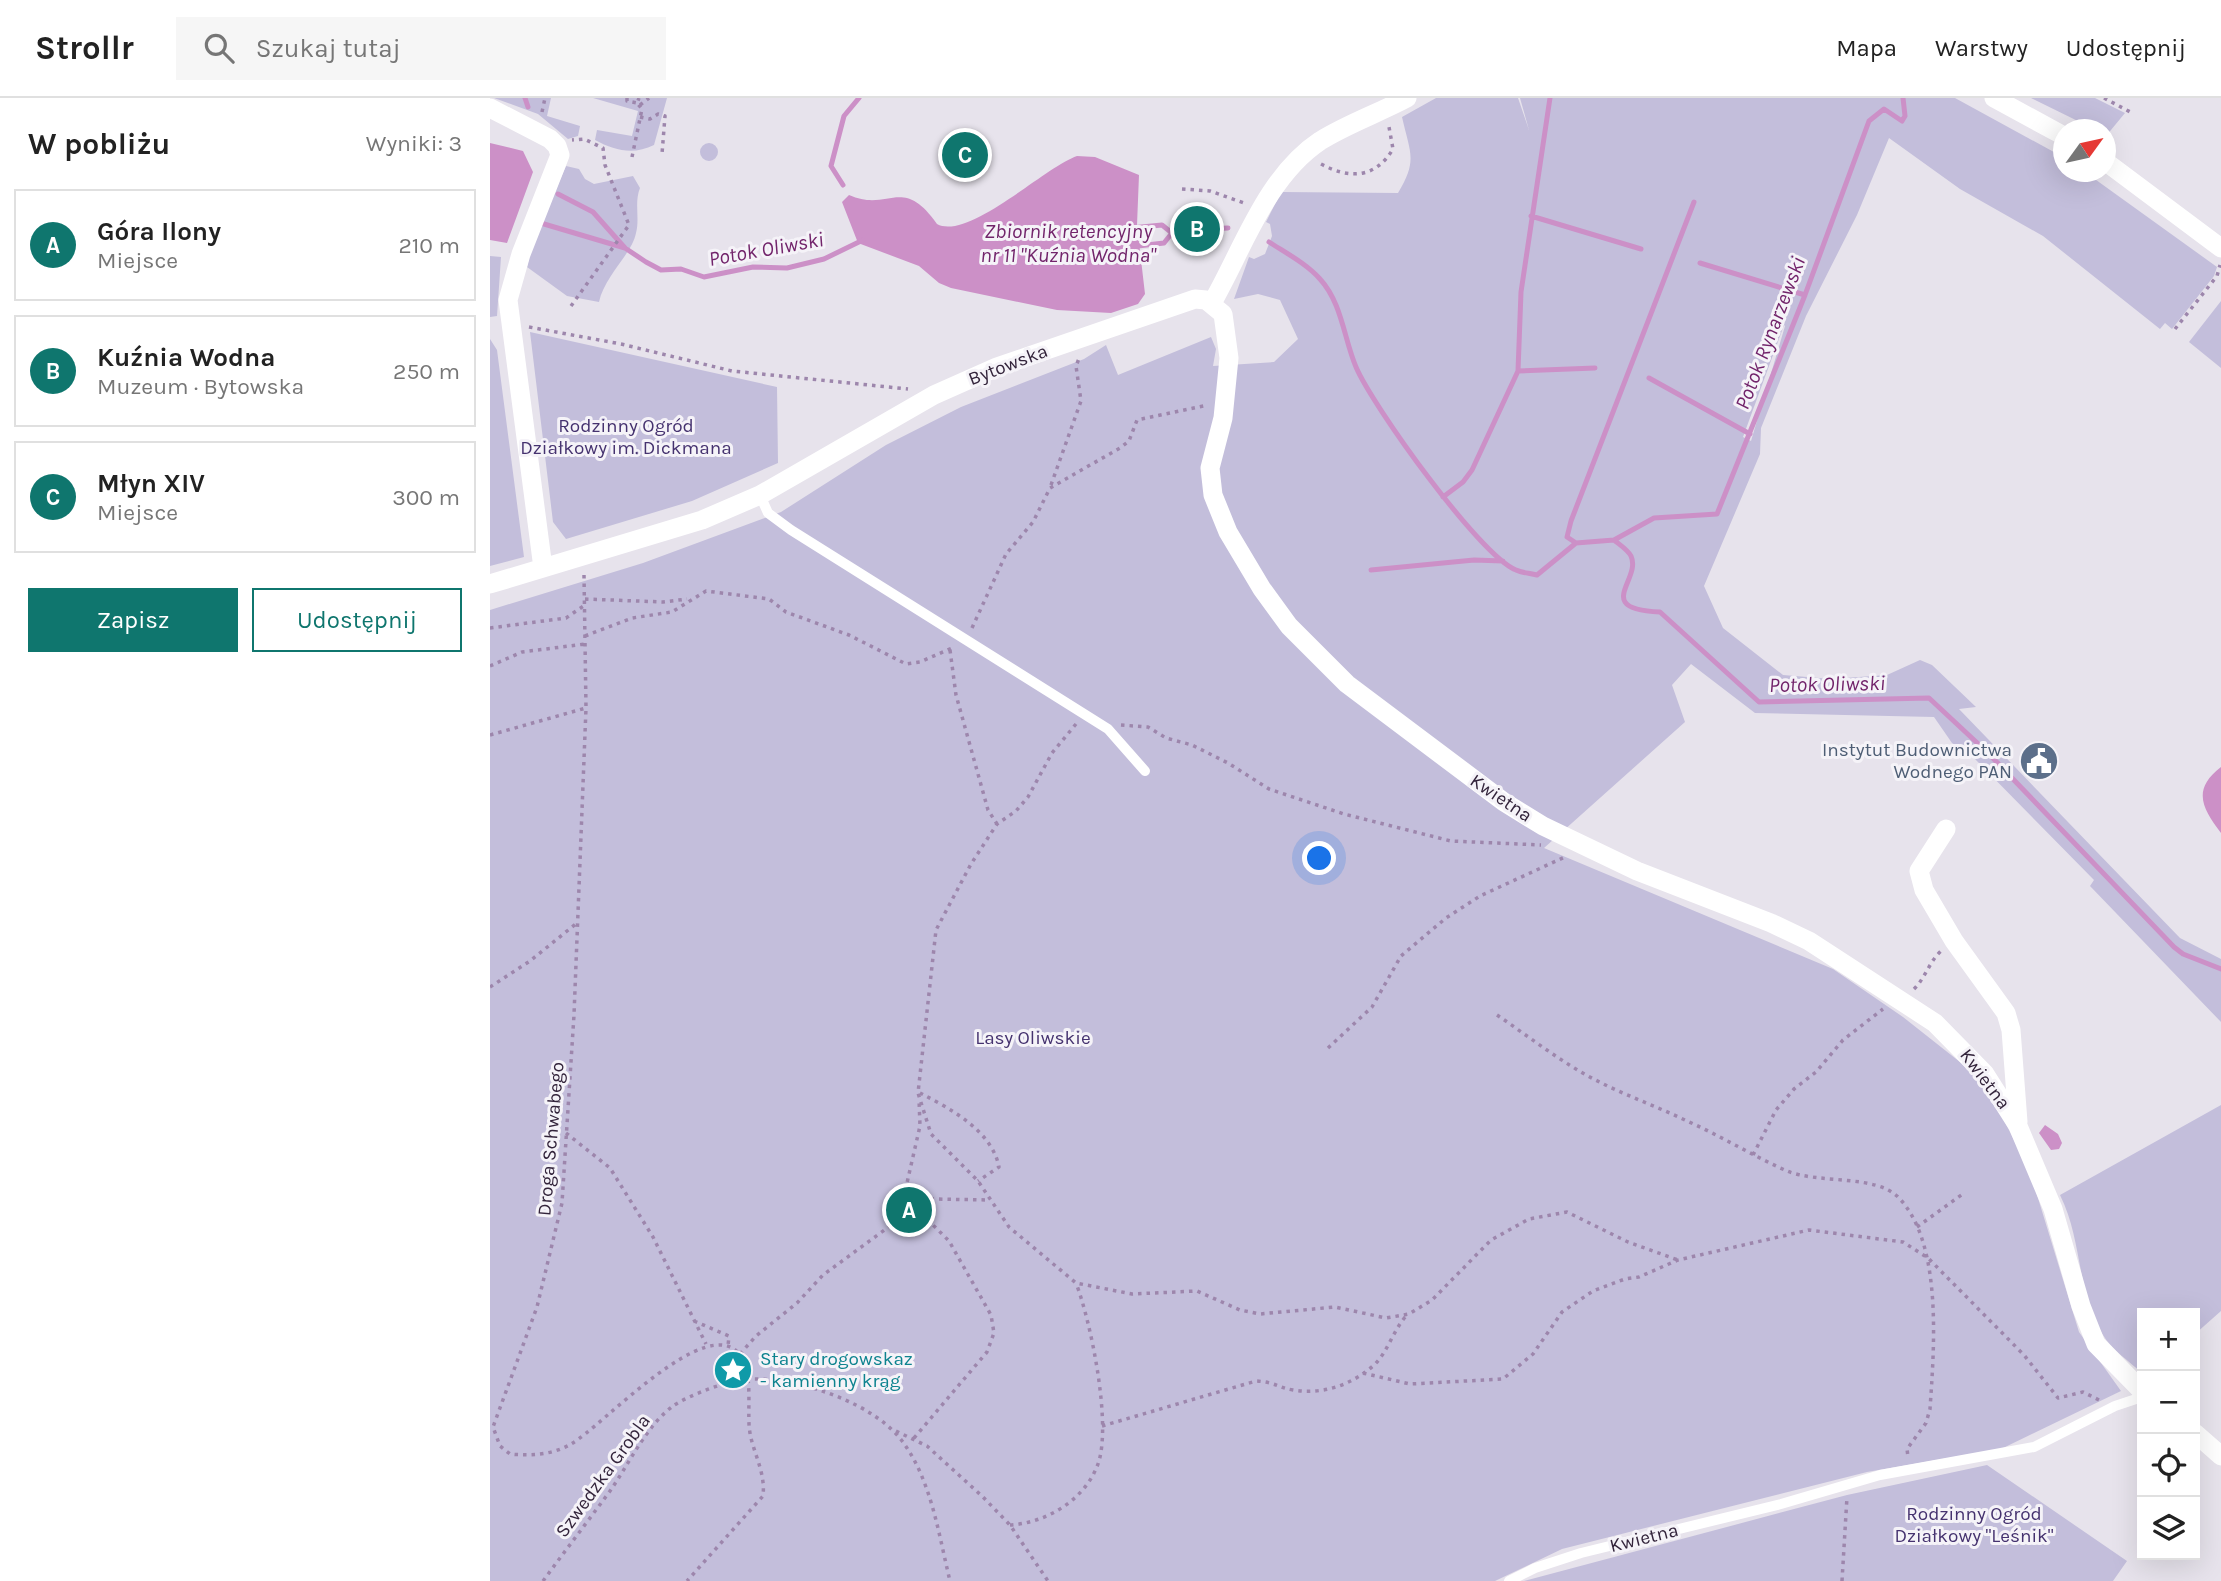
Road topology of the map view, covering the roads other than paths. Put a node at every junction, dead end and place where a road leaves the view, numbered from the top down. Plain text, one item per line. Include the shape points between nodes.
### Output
1 (1407, 98) edge
2 (1994, 98) edge
3 (490, 108) edge
4 (2053, 130) edge
5 (2116, 171) edge
6 (2220, 253) edge
7 (1212, 303) junction
8 (760, 495) junction
9 (543, 568) junction
10 (490, 584) edge
11 (1144, 771) dead end
12 (1946, 829) dead end
13 (2018, 1126) junction
14 (2137, 1386) edge
15 (2137, 1399) edge
16 (2196, 1434) edge
17 (2221, 1456) edge
18 (1509, 1581) edge

1 - 7 street via 1337,131 1303,154 1254,211 1242,250
2 - 4 street
3 - 9 street via 550,139 560,155 508,300
5 - 6 street
7 - 8 street, Bytowska via 1195,299 997,368 934,395
7 - 13 street, Kwietna via 1223,314 1229,358 1210,468 1213,495 1228,532 1289,626 1347,684 1504,802 1576,844 1809,941 1936,1023 1985,1074
8 - 9 street, Bytowska via 677,530
8 - 11 lane via 774,518 1108,729
9 - 10 street, Bytowska
12 - 13 street, Kwietna via 1919,871 1924,890 1954,941 2006,1013
13 - 14 street, Kwietna via 2053,1209 2096,1344
15 - 18 lane, Kwietna via 2034,1447 1845,1485 1581,1553
16 - 17 street

